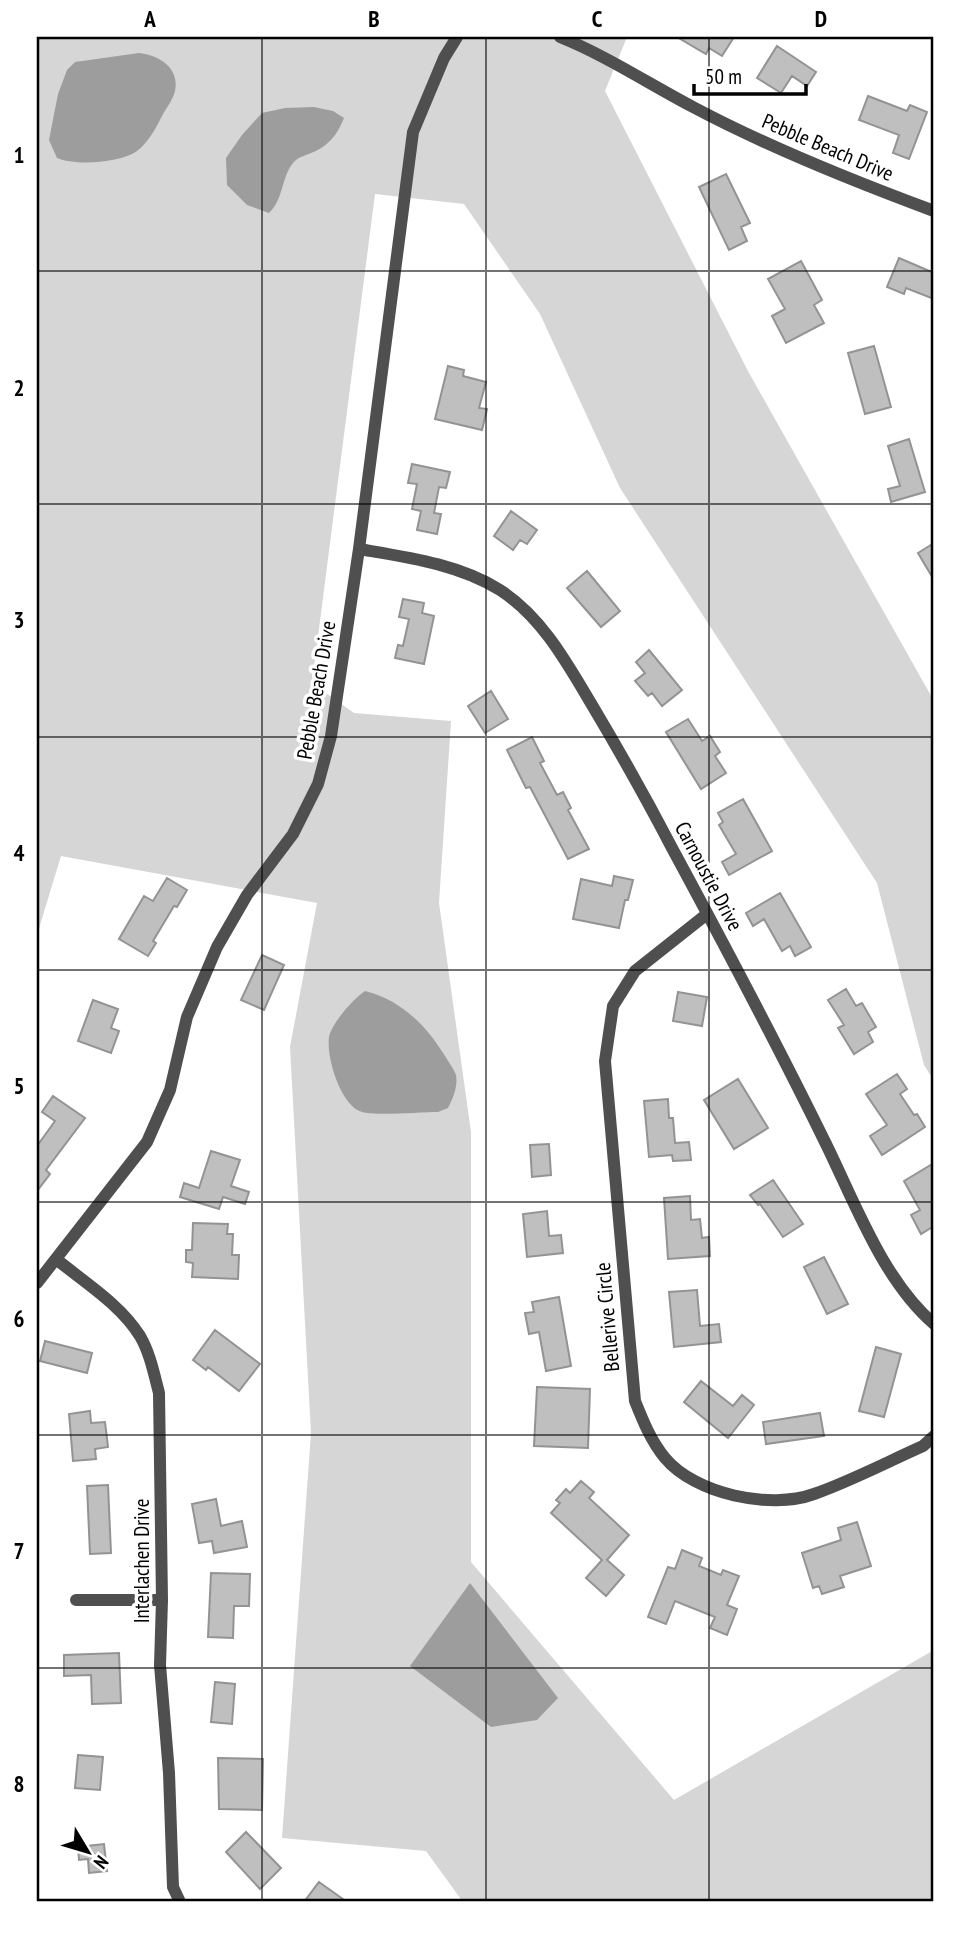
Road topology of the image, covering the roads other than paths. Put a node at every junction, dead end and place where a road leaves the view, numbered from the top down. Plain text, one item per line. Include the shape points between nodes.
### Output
1 (457, 37) edge
2 (560, 37) edge
3 (934, 211) edge
4 (359, 549) junction
5 (707, 914) junction
6 (56, 1259) junction
7 (37, 1283) edge
8 (934, 1324) edge
9 (934, 1436) edge
10 (76, 1600) dead end
11 (162, 1601) junction
12 (180, 1902) edge

1 - 4 street, Pebble Beach Drive via 413,132
2 - 3 street, Pebble Beach Drive via 765,142
4 - 5 street, Carnoustie Drive via 473,576 502,591 545,631 626,762
4 - 6 street, Pebble Beach Drive via 331,736 318,784 293,834 247,895 217,947 187,1017 170,1090 147,1142
5 - 8 street, Carnoustie Drive via 881,1255 905,1293
5 - 9 street, Bellerive Circle via 635,971 612,1006 605,1061 635,1401 651,1440 684,1475 726,1494 783,1499 812,1495 923,1446
6 - 7 street, Pebble Beach Drive
6 - 11 street, Interlachen Drive via 127,1320 140,1336 151,1363 159,1393
10 - 11 street
11 - 12 street, Interlachen Drive via 160,1665 173,1887

